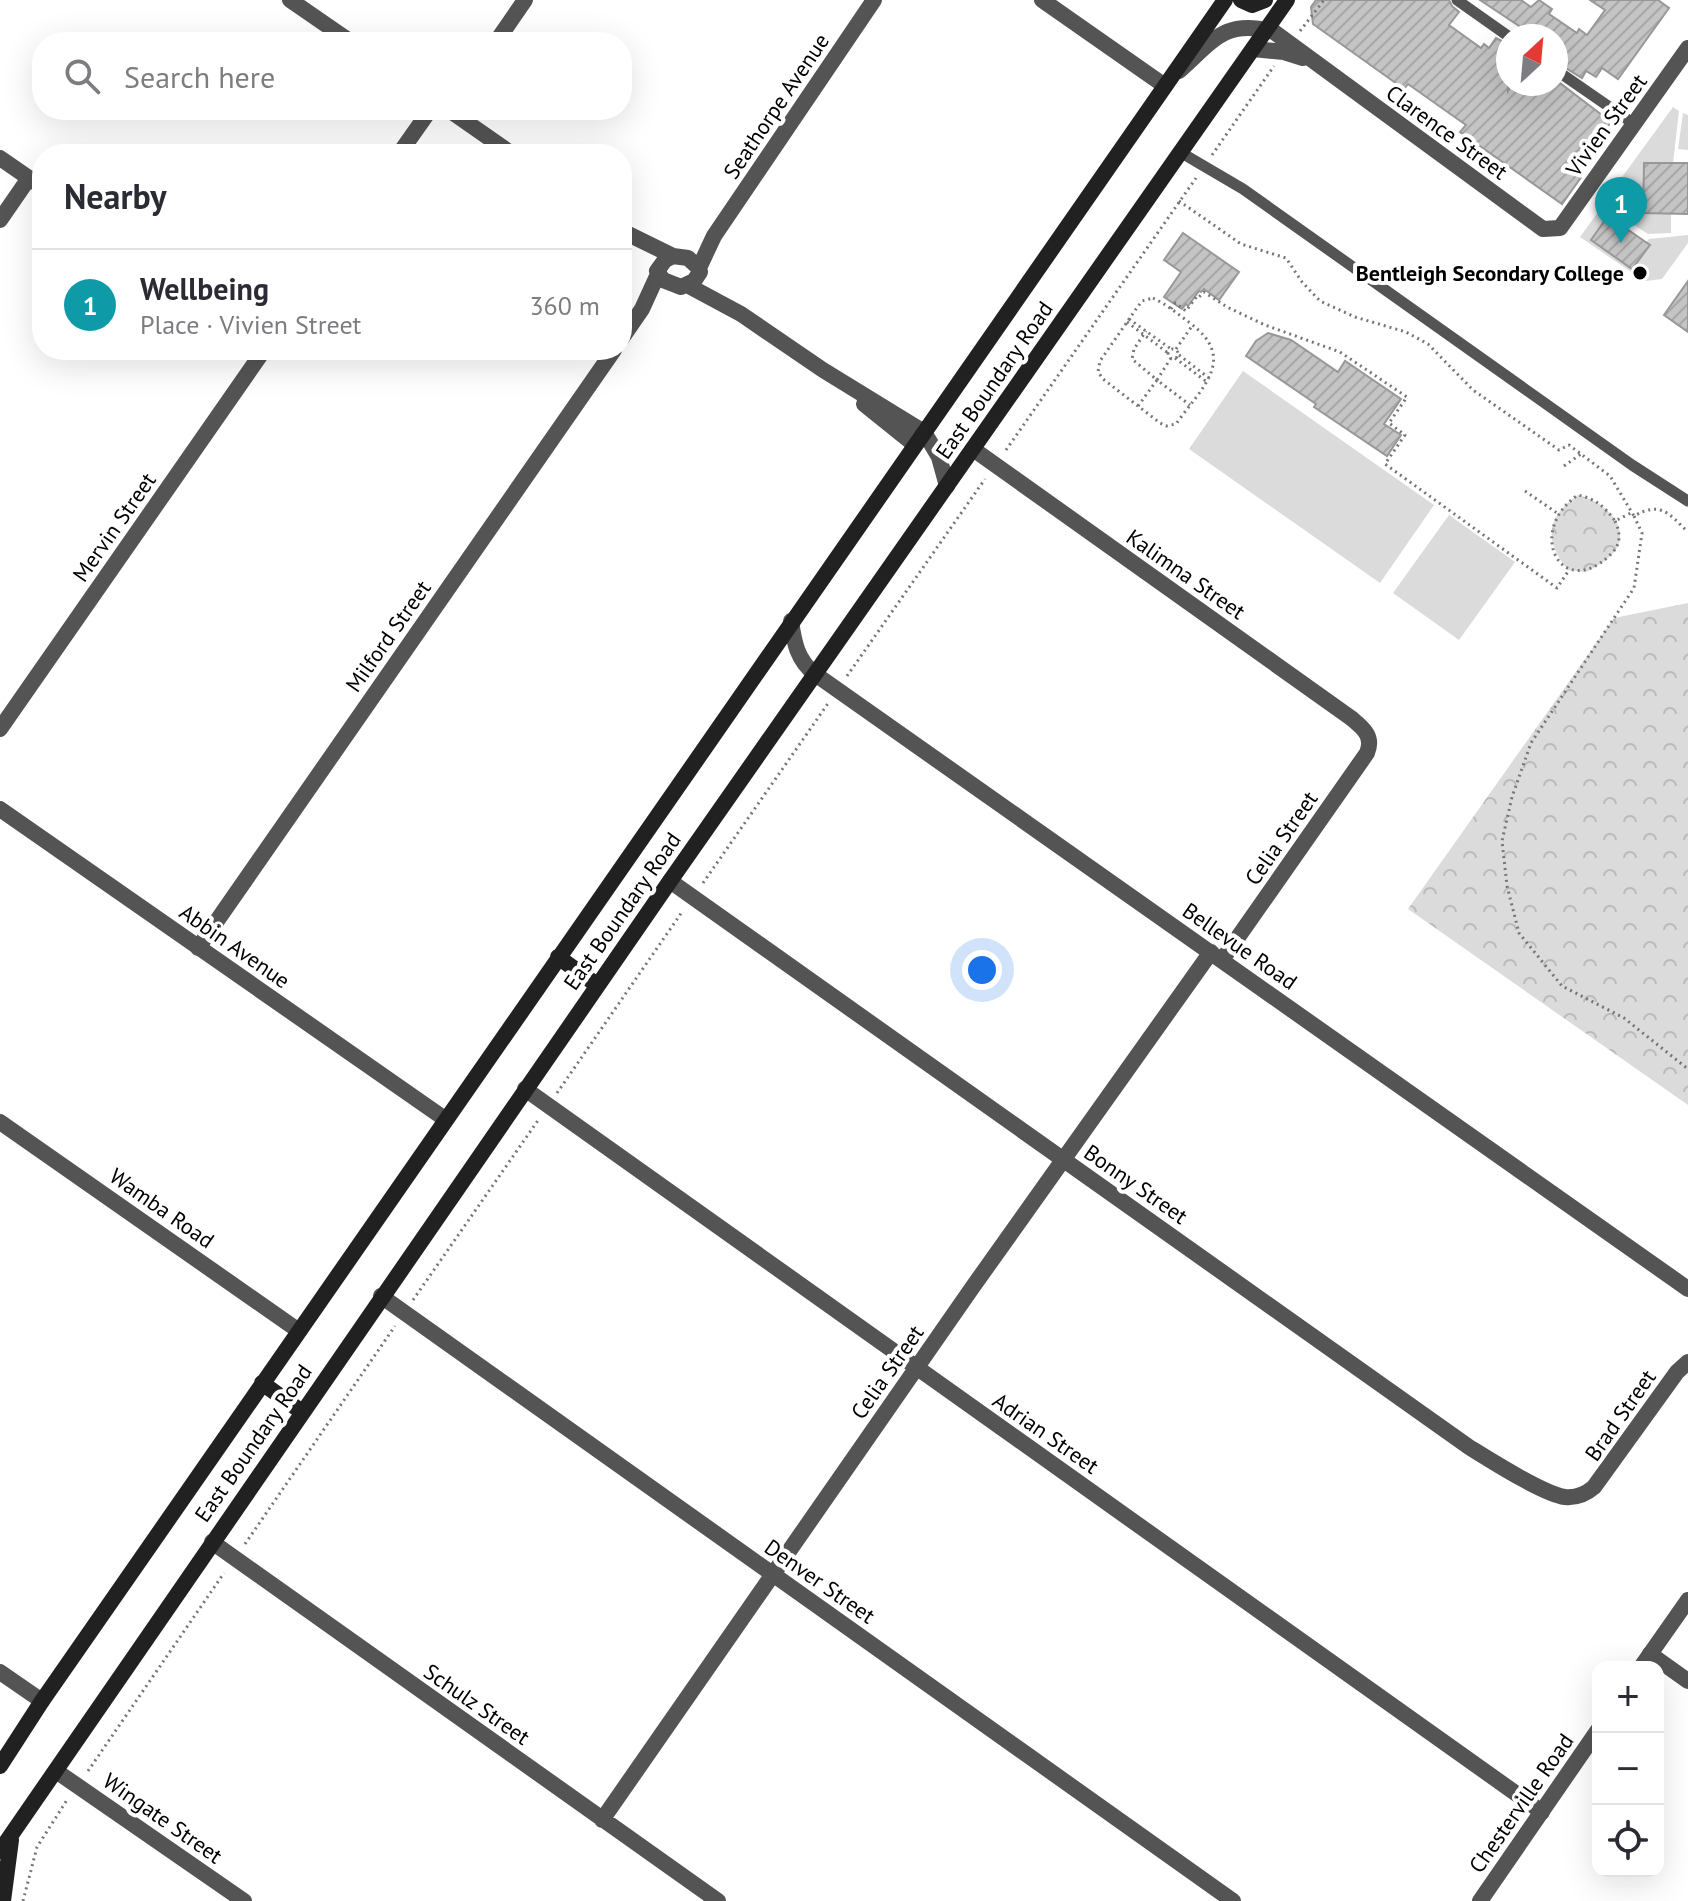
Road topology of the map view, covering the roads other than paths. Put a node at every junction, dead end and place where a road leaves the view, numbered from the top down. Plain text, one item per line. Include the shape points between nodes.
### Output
1 (290, 0) edge
2 (525, 0) edge
3 (874, 0) edge
4 (1042, 0) edge
5 (1225, 0) edge
6 (1241, 0) edge
7 (1265, 0) edge
8 (1287, 0) edge
9 (1457, 0) edge
10 (1496, 28) edge
11 (1266, 29) junction
12 (336, 32) edge
13 (503, 32) edge
14 (1288, 47) junction
15 (1688, 48) edge
16 (1253, 49) junction
17 (1568, 78) edge
18 (1167, 83) junction
19 (423, 120) edge
20 (464, 120) edge
21 (1634, 124) junction
22 (406, 144) edge
23 (498, 144) edge
24 (1180, 152) junction
25 (0, 158) edge
26 (32, 180) edge
27 (32, 187) edge
28 (0, 220) edge
29 (1560, 228) joint
30 (632, 236) edge
31 (714, 236) junction
32 (632, 241) edge
33 (679, 256) junction
34 (699, 270) junction
35 (658, 272) junction
36 (680, 285) junction
37 (642, 309) junction
38 (741, 314) junction
39 (632, 324) edge
40 (257, 360) edge
41 (607, 360) edge
42 (919, 438) junction
43 (973, 449) junction
44 (947, 486) junction
45 (1688, 501) edge
46 (791, 621) junction
47 (815, 674) junction
48 (0, 729) edge
49 (1369, 738) joint
50 (0, 809) edge
51 (670, 881) junction
52 (198, 948) junction
53 (1216, 956) junction
54 (558, 957) junction
55 (597, 985) junction
56 (525, 1089) junction
57 (445, 1119) junction
58 (0, 1122) edge
59 (1063, 1159) junction
60 (1688, 1289) edge
61 (381, 1296) junction
62 (299, 1331) junction
63 (1688, 1362) edge
64 (916, 1368) junction
65 (262, 1383) junction
66 (302, 1412) junction
67 (1587, 1493) joint
68 (212, 1542) junction
69 (773, 1574) junction
70 (1688, 1600) edge
71 (1646, 1660) edge
72 (0, 1672) edge
73 (1688, 1681) edge
74 (42, 1701) junction
75 (1596, 1733) edge
76 (0, 1766) edge
77 (56, 1771) junction
78 (1542, 1812) junction
79 (602, 1820) junction
80 (12, 1834) junction
81 (0, 1851) edge
82 (3, 1901) edge
83 (244, 1901) edge
84 (718, 1901) edge
85 (1233, 1901) edge
86 (1480, 1901) edge

1 - 12 street
2 - 13 street
3 - 31 street, Seathorpe Avenue
4 - 18 street
5 - 18 main road, East Boundary Road
6 - 7 main road via 1252,5
8 - 11 main road, East Boundary Road
9 - 10 lane
11 - 14 street, Clarence Street
11 - 16 main road, East Boundary Road
11 - 18 street via 1228,30
14 - 16 street
14 - 29 street, Clarence Street via 1543,229
15 - 21 street, Vivien Street
16 - 24 main road, East Boundary Road
17 - 21 lane
18 - 42 main road, East Boundary Road
19 - 22 street
20 - 23 street
21 - 29 street, Vivien Street
24 - 43 main road, East Boundary Road
24 - 45 lane via 1243,189
25 - 26 street
27 - 28 street
30 - 33 street
31 - 33 street, Seathorpe Avenue
31 - 34 street, Seathorpe Avenue
32 - 35 street
33 - 34 street
33 - 35 street, Seathorpe Avenue via 660,264
34 - 36 street, Seathorpe Avenue
34 - 38 street
35 - 36 street
35 - 37 street
36 - 37 street
36 - 38 street
37 - 39 street
38 - 42 street
40 - 48 street, Mervin Street
41 - 52 street, Milford Street
42 - 44 street via 939,457
42 - 46 main road, East Boundary Road
43 - 44 main road, East Boundary Road
43 - 49 street, Kalimna Street via 1351,718
44 - 47 main road, East Boundary Road
46 - 47 street, Bellevue Road via 803,665
46 - 54 main road, East Boundary Road
47 - 51 main road, East Boundary Road
47 - 53 street, Bellevue Road
49 - 53 street, Celia Street via 1363,758
50 - 52 street, Abbin Avenue
51 - 55 main road, East Boundary Road
51 - 59 street, Bonny Street
52 - 57 street, Abbin Avenue
53 - 59 street, Celia Street
53 - 60 street, Bellevue Road
54 - 55 main road
54 - 57 main road, East Boundary Road
55 - 56 main road, East Boundary Road
56 - 61 main road, East Boundary Road
56 - 64 street, Adrian Street
57 - 62 main road, East Boundary Road
58 - 62 street, Wamba Road
59 - 64 street, Celia Street
59 - 67 street, Bonny Street via 1469,1447 1560,1496
61 - 66 main road, East Boundary Road
61 - 69 street, Denver Street
62 - 65 main road, East Boundary Road
63 - 67 street, Brad Street
64 - 69 street, Celia Street
64 - 78 street, Adrian Street
65 - 66 main road
65 - 74 main road, East Boundary Road
66 - 68 main road, East Boundary Road
68 - 77 main road, East Boundary Road
68 - 79 street, Schulz Street
69 - 79 street, Celia Street
69 - 85 street, Denver Street
70 - 71 street
71 - 73 street
72 - 74 street
74 - 76 main road, East Boundary Road
75 - 78 street, Chesterville Road
77 - 80 main road, East Boundary Road
77 - 83 street, Wingate Street
78 - 86 street, Chesterville Road
79 - 84 street, Schulz Street
80 - 81 main road, East Boundary Road
80 - 82 main road

